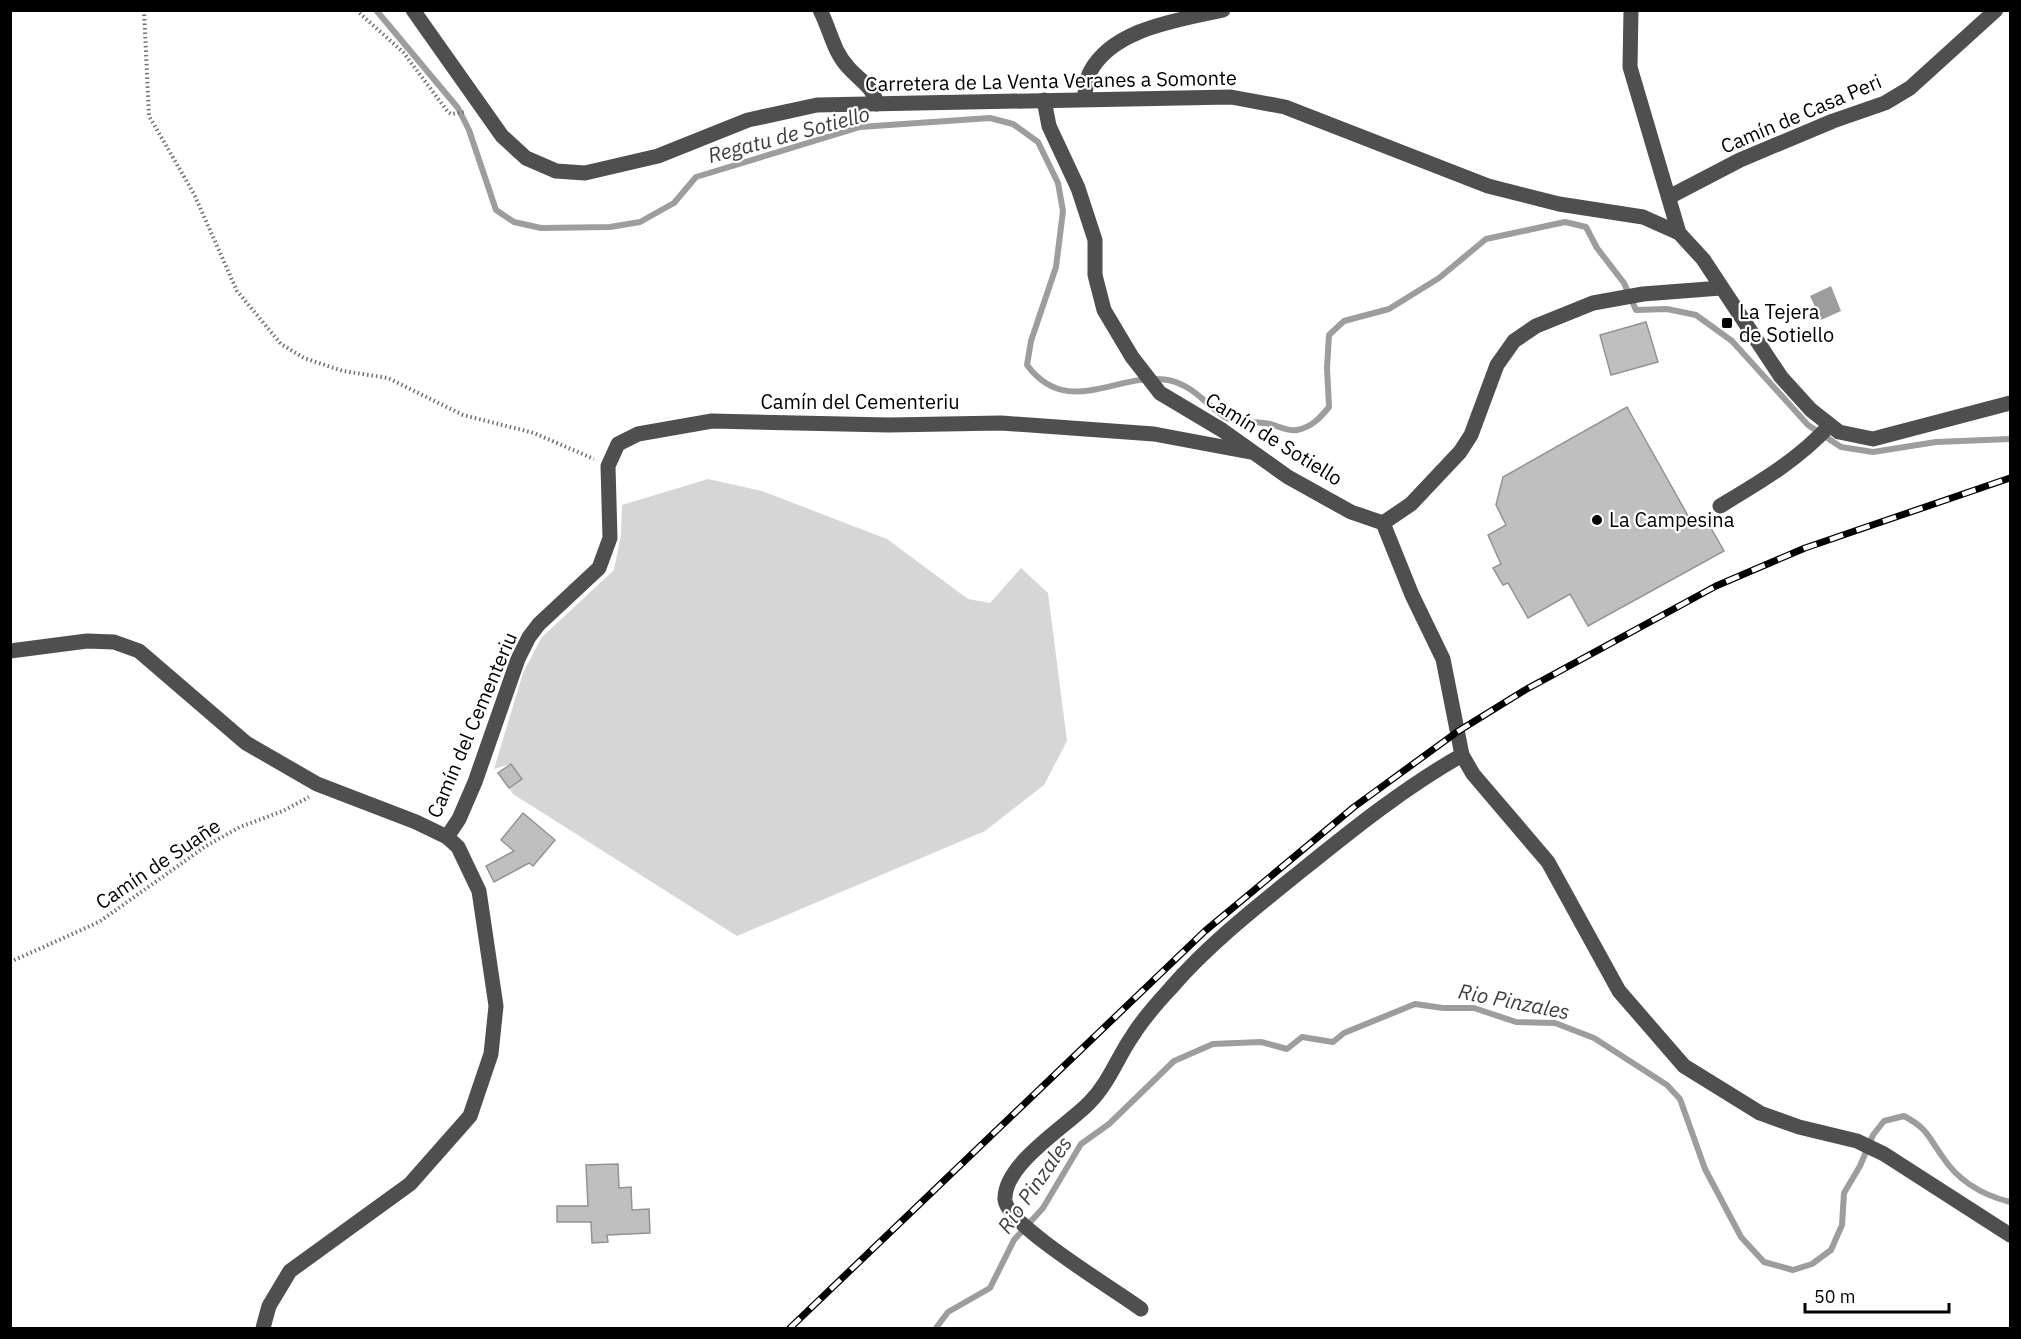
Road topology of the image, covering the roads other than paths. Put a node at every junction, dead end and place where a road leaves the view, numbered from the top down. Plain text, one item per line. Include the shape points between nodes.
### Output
1 (413, 10) edge
2 (820, 10) edge
3 (1223, 10) edge
4 (1631, 10) edge
5 (1996, 10) edge
6 (1084, 99) junction
7 (1044, 100) junction
8 (877, 104) junction
9 (1669, 197) junction
10 (1679, 233) junction
11 (1721, 288) junction
12 (2010, 403) edge
13 (1830, 425) junction
14 (1250, 452) junction
15 (1720, 506) dead end
16 (1383, 524) junction
17 (10, 651) edge
18 (1462, 755) junction
19 (447, 837) junction
20 (2010, 1235) edge
21 (1141, 1309) dead end
22 (263, 1329) edge

1 - 8 street, Carretera de La Venta Veranes a Somonte via 502,136 526,158 556,171 585,173 658,156 748,120 817,105
2 - 8 street via 832,42 847,66 875,92
3 - 6 street via 1119,40 1090,72
4 - 9 street via 1630,67
5 - 9 street, Camín de Casa Peri via 1910,88 1885,103 1740,160
6 - 7 street, Carretera de La Venta Veranes a Somonte
6 - 10 street, Carretera de La Venta Veranes a Somonte via 1231,97 1285,107 1488,186 1559,204 1643,217
7 - 8 street, Carretera de La Venta Veranes a Somonte
7 - 14 street, Camín de Sotiello via 1049,126 1078,188 1095,240 1095,275 1104,310 1132,357 1160,393 1222,430
9 - 10 street
10 - 11 street, Carretera de La Venta Veranes a Somonte via 1703,259
11 - 13 street, Carretera de La Venta Veranes a Somonte via 1781,377 1810,410
11 - 16 street via 1643,294 1593,303 1536,326 1514,341 1497,365 1471,435 1460,452 1411,504
12 - 13 street, Carretera de La Venta Veranes a Somonte via 1873,439 1839,432
13 - 15 street via 1785,466
14 - 16 street, Camín de Sotiello via 1342,507
14 - 19 street, Camín del Cementeriu via 1154,434 1001,423 712,422 638,434 618,444 608,466 610,538 599,568 529,637 475,782
16 - 18 street via 1443,659
17 - 19 street, Camín del Cementeriu via 87,641 114,642 139,651 246,743 317,784
18 - 20 street via 1473,774 1548,862 1619,991 1684,1066 1760,1113 1857,1141 1884,1154
18 - 21 street via 1349,832 1192,965 1132,1035 1095,1097 1021,1165 1008,1185 1005,1202 1016,1219
19 - 22 street via 459,847 479,891 496,1006 491,1054 470,1116 410,1184 290,1271 269,1306

